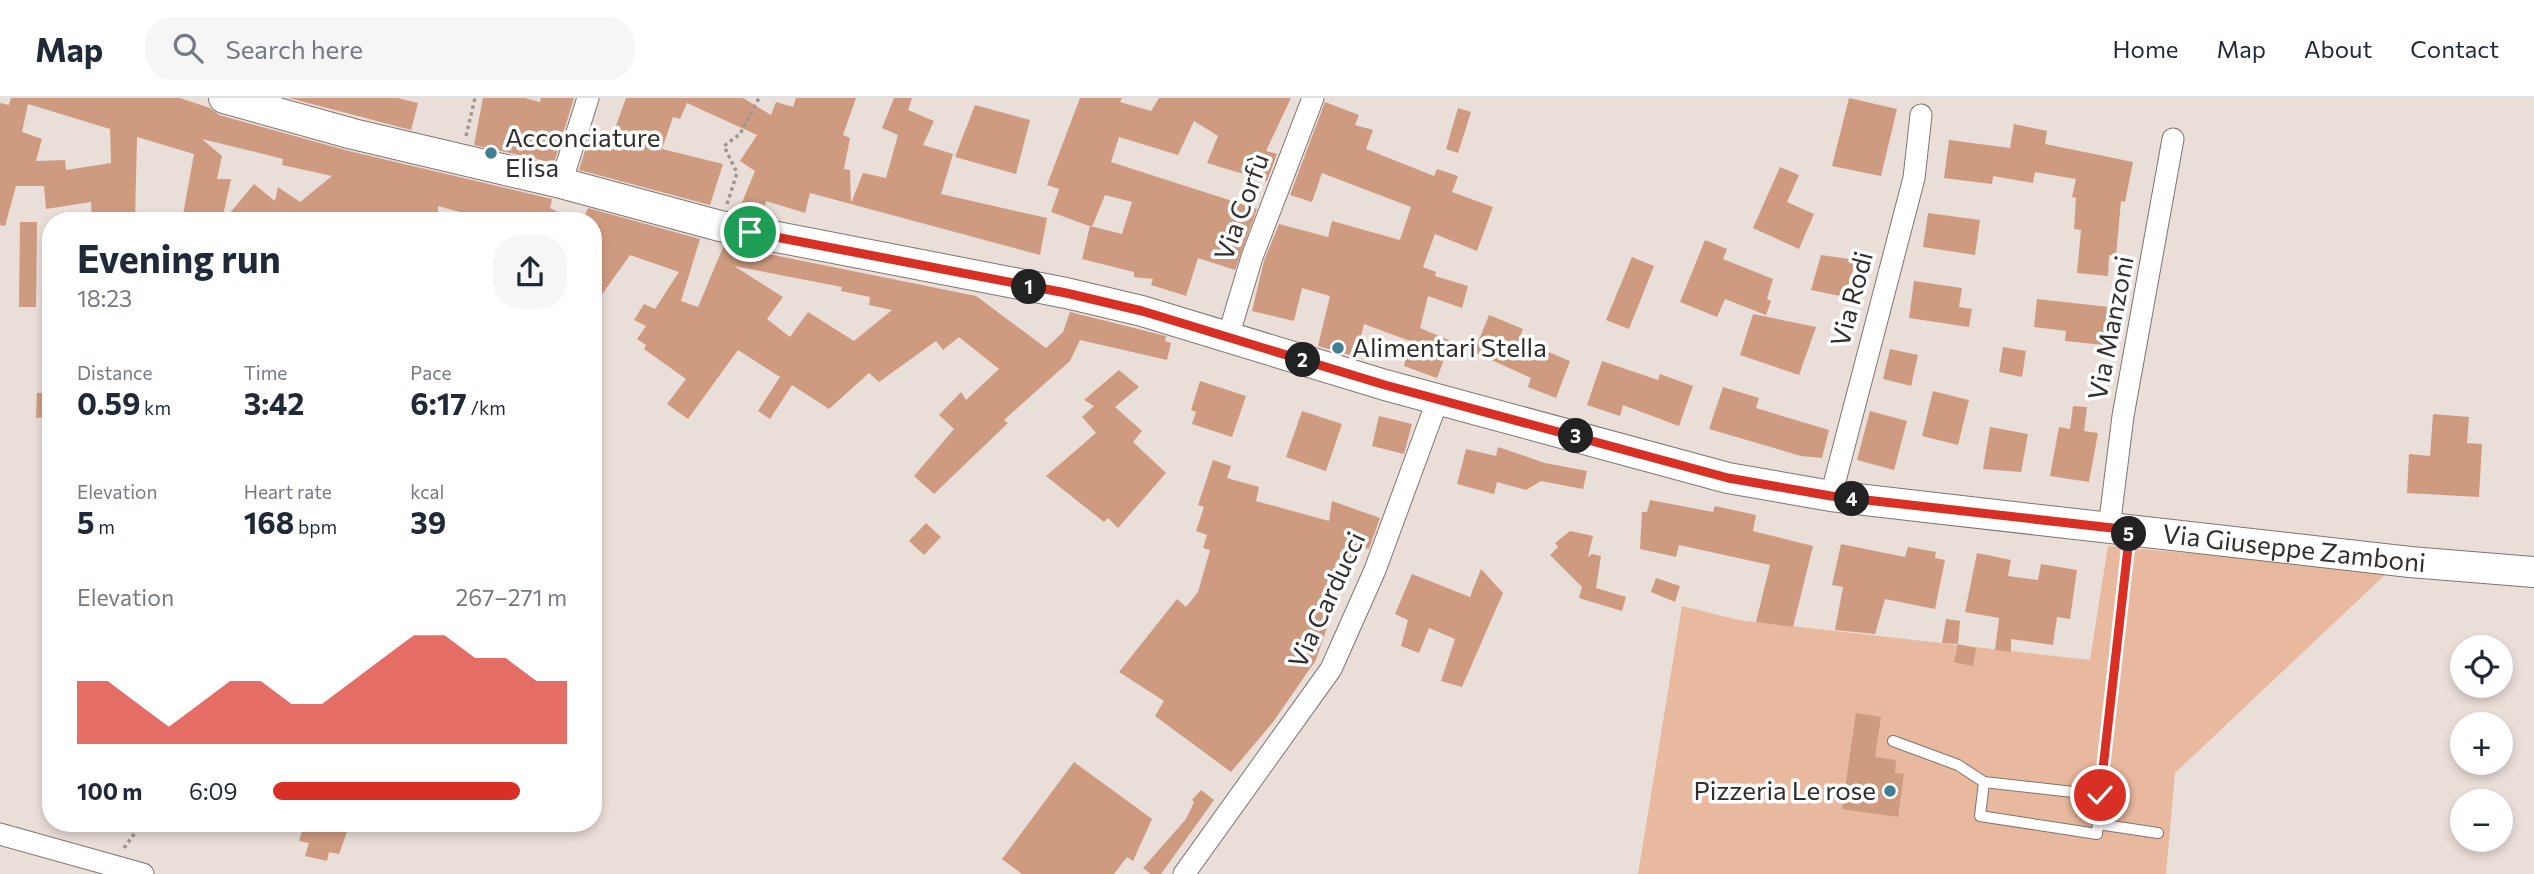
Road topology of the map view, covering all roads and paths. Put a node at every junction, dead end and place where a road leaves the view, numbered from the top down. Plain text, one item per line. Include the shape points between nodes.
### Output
1 (224, 98) edge
2 (475, 98) edge
3 (588, 98) edge
4 (759, 98) edge
5 (1313, 98) edge
6 (274, 105) edge
7 (1921, 116) dead end
8 (2174, 139) dead end
9 (461, 159) junction
10 (561, 183) junction
11 (720, 226) junction
12 (1228, 337) junction
13 (1438, 399) junction
14 (1831, 496) junction
15 (2120, 529) junction
16 (2534, 572) edge
17 (1893, 741) dead end
18 (1984, 782) junction
19 (2100, 795) junction
20 (2098, 824) junction
21 (136, 832) edge
22 (2158, 833) dead end
23 (0, 834) edge
24 (112, 864) junction
25 (143, 874) edge
26 (1184, 874) edge

1 - 6 street, Via Giuseppe Zamboni
2 - 9 path
3 - 10 street
4 - 11 path via 740,134 724,146 737,173
5 - 12 street, Via Corfù via 1252,257
6 - 9 street, Via Giuseppe Zamboni
7 - 14 street, Via Rodi via 1914,178
8 - 15 street, Via Manzoni via 2123,416
9 - 10 street, Via Giuseppe Zamboni
10 - 11 street, Via Giuseppe Zamboni
11 - 12 street, Via Giuseppe Zamboni via 1066,293
12 - 13 street, Via Giuseppe Zamboni
13 - 14 street, Via Giuseppe Zamboni via 1728,478
13 - 26 street, Via Carducci via 1375,570 1331,668
14 - 15 street, Via Giuseppe Zamboni
15 - 16 street, Via Giuseppe Zamboni
15 - 19 lane
17 - 18 lane via 1958,765
18 - 19 lane
18 - 20 lane via 1980,816 2096,834
19 - 20 lane
20 - 22 lane
21 - 24 path
23 - 24 street
24 - 25 street

